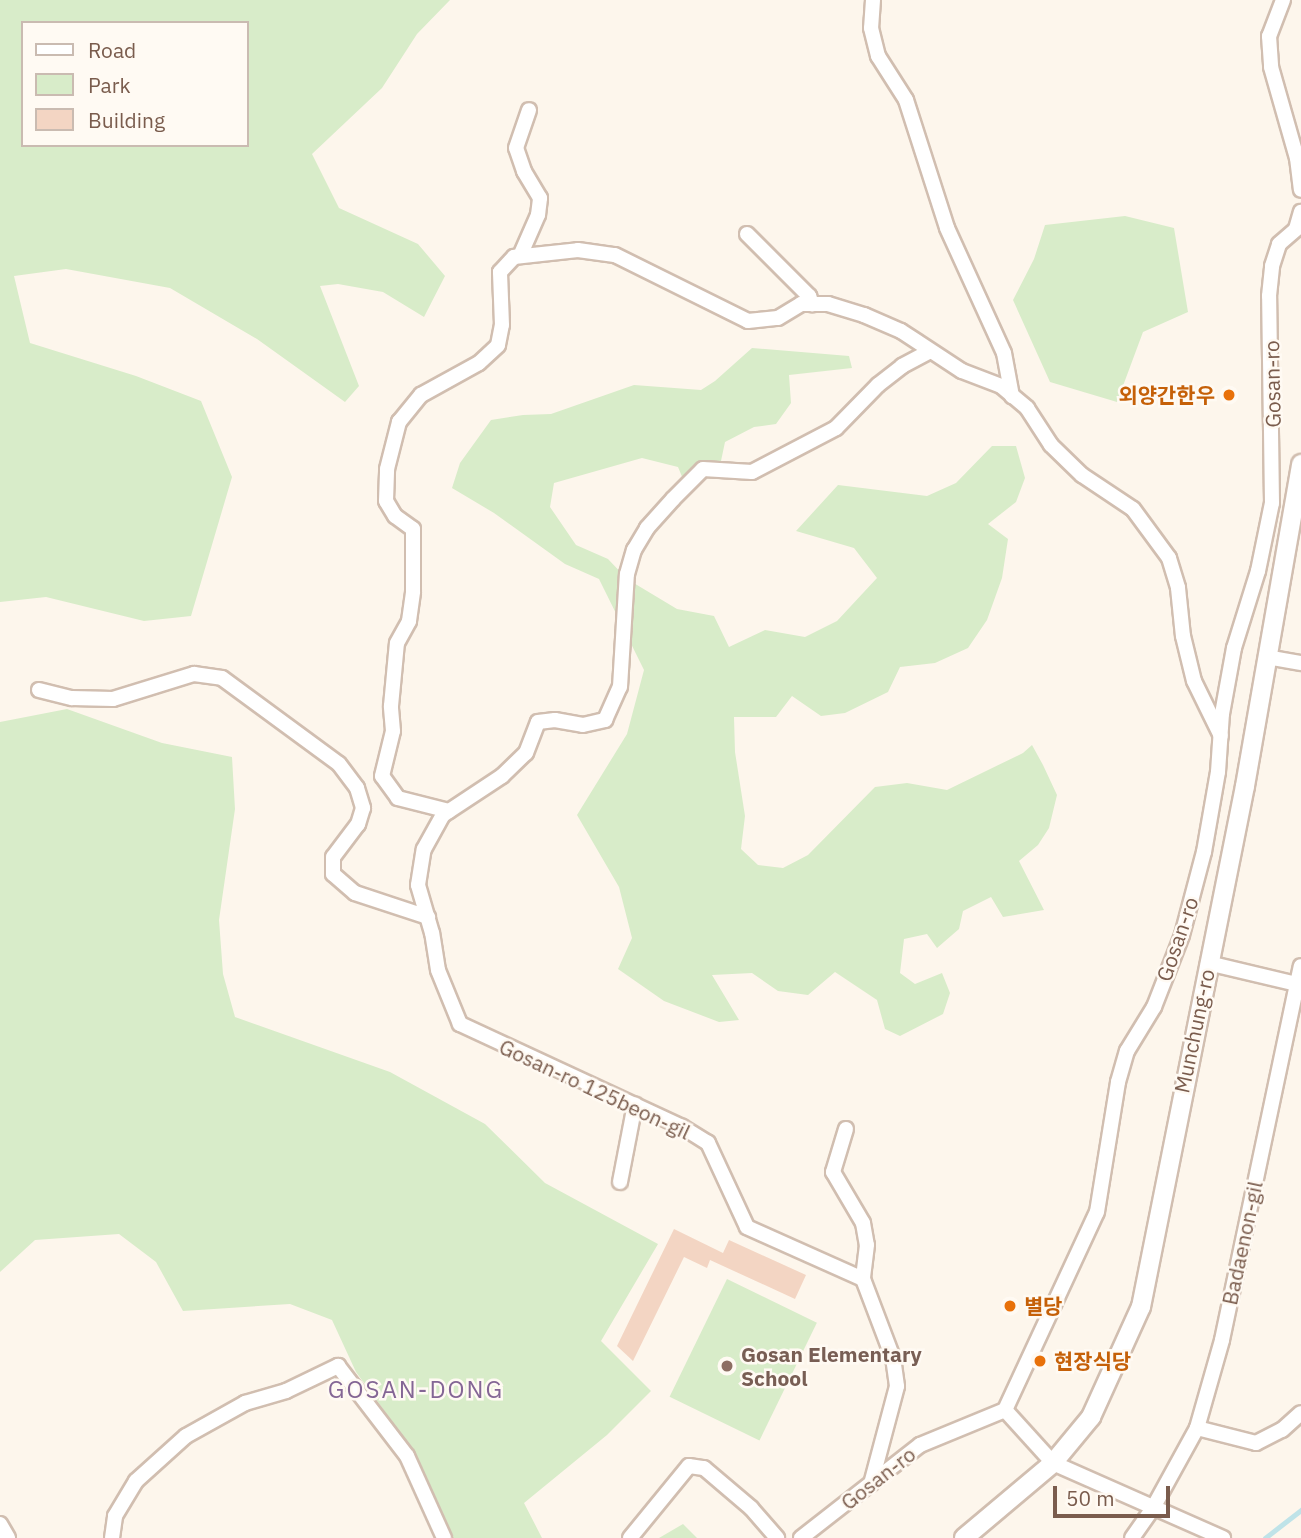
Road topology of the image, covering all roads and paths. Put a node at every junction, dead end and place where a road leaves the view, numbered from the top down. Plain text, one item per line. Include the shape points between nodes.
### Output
1 (873, 0) edge
2 (1283, 0) edge
3 (529, 110) dead end
4 (1301, 190) edge
5 (1301, 212) edge
6 (747, 234) dead end
7 (520, 256) junction
8 (811, 304) junction
9 (930, 351) junction
10 (1012, 396) junction
11 (1301, 464) edge
12 (1267, 657) junction
13 (1301, 663) edge
14 (39, 690) dead end
15 (1221, 736) junction
16 (449, 811) junction
17 (428, 917) junction
18 (1208, 963) junction
19 (1301, 967) edge
20 (1299, 984) edge
21 (635, 1104) junction
22 (846, 1129) dead end
23 (620, 1182) dead end
24 (863, 1279) junction
25 (1005, 1410) junction
26 (1301, 1412) edge
27 (1197, 1429) junction
28 (1053, 1464) junction
29 (871, 1484) junction
30 (1153, 1508) junction
31 (0, 1524) edge
32 (1220, 1537) edge
33 (8, 1538) edge
34 (112, 1538) edge
35 (444, 1538) edge
36 (630, 1538) edge
37 (777, 1538) edge
38 (801, 1538) edge
39 (964, 1538) edge
40 (1132, 1538) edge

1 - 10 street via 871,27 878,55 906,100 947,228 1004,353
2 - 4 street via 1269,36 1271,67 1297,158
3 - 7 street via 516,148 540,198 538,215
5 - 15 street, Gosan-ro via 1296,229 1279,244 1272,266 1272,503 1258,571 1234,648
6 - 8 street via 809,296
7 - 8 street via 578,250 615,255 748,321 778,318 801,304
7 - 16 street via 500,272 499,345 479,363 421,395 399,422 384,489 395,516 412,529 413,591 409,621 397,643 393,731 382,776 398,798
8 - 9 street via 864,315 901,331
9 - 10 street via 962,371 1002,386
9 - 16 street, Gosan-ro 125beon-gil via 878,385 836,428 785,457 752,472 703,469 647,528 634,550 626,574 620,687 605,720 583,725 538,722 526,753 502,776
10 - 15 street via 1082,475 1133,509 1169,558 1194,681
11 - 12 street, Munchung-ro
12 - 13 street
12 - 18 street, Munchung-ro
14 - 17 street via 72,698 113,699 194,674 222,678 339,764 357,788 363,808 358,824 333,857 333,874 343,886
15 - 25 street, Gosan-ro via 1204,852 1182,935 1154,1007 1127,1051 1097,1212
16 - 17 street, Gosan-ro 125beon-gil via 424,849 418,885
17 - 21 street, Gosan-ro 125beon-gil via 438,970 460,1024
18 - 20 street
18 - 28 street, Munchung-ro via 1141,1307 1091,1417
19 - 20 street, Badaenon-gil
20 - 27 street, Badaenon-gil via 1222,1340
21 - 23 street
21 - 24 street, Gosan-ro 125beon-gil via 708,1143 747,1227
22 - 24 street via 833,1172 863,1223 867,1245
24 - 29 street via 893,1358 897,1386
25 - 28 street
25 - 29 street, Gosan-ro via 920,1445
26 - 27 street via 1282,1430 1256,1443
27 - 30 street, Badaenon-gil
28 - 30 street
28 - 39 street, Munchung-ro
29 - 38 street, Gosan-ro
30 - 32 street
30 - 40 street, Badaenon-gil
31 - 33 street
34 - 35 street via 115,1516 136,1481 186,1436 245,1404 338,1366 407,1456
36 - 37 street via 690,1466 704,1468 751,1508

